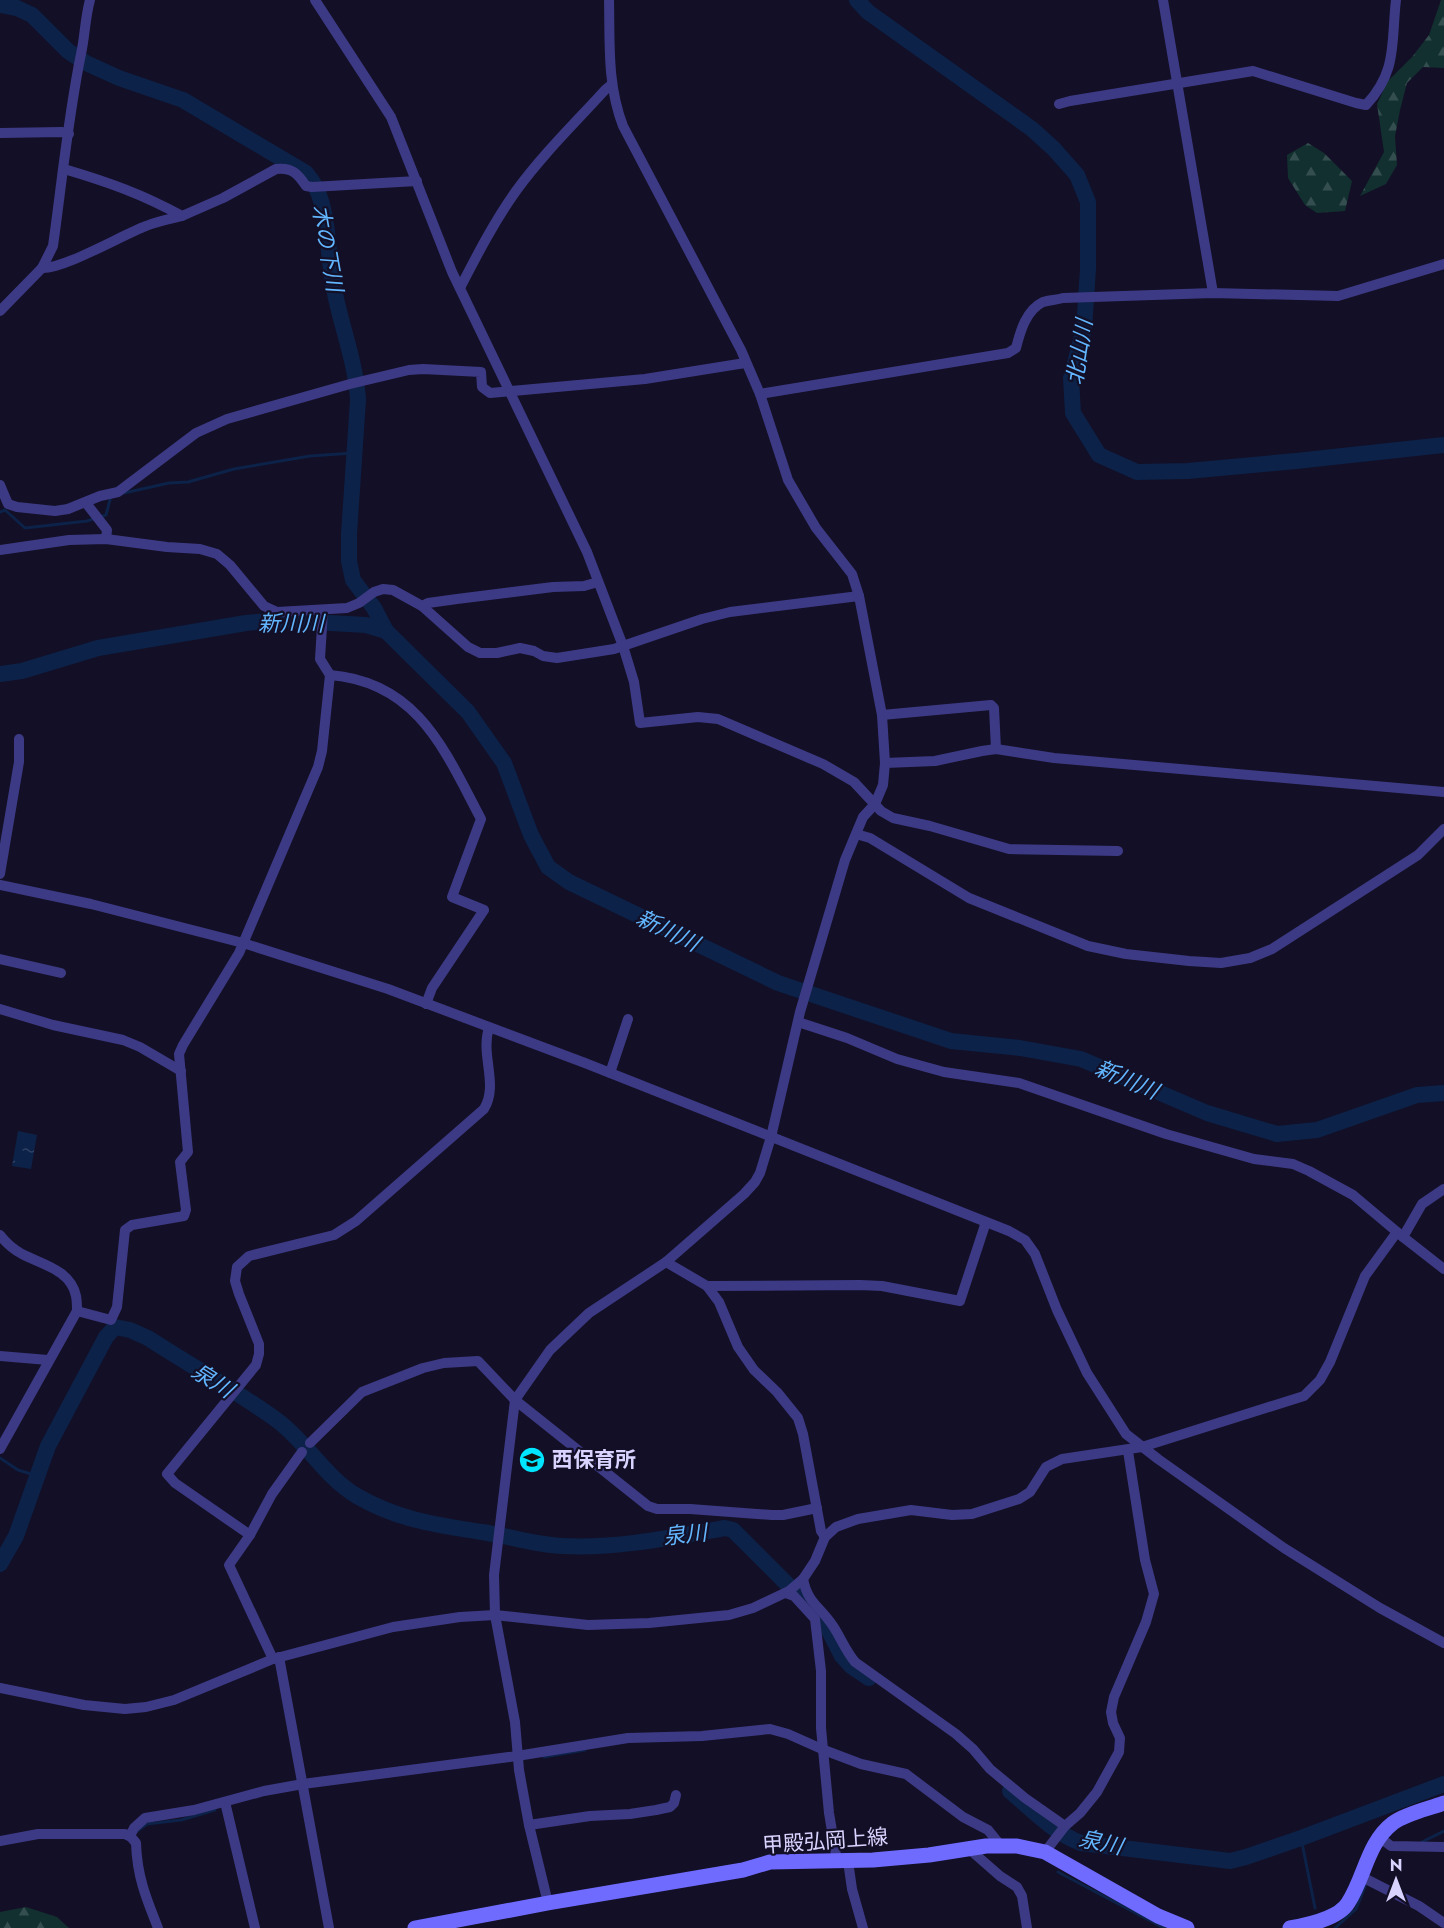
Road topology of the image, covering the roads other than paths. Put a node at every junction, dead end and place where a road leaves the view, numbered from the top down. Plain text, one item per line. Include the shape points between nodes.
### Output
1 (90, 0) edge
2 (315, 0) edge
3 (609, 0) edge
4 (1163, 0) edge
5 (1396, 0) edge
6 (1177, 84) junction
7 (611, 86) junction
8 (1059, 104) dead end
9 (0, 133) edge
10 (69, 134) junction
11 (64, 169) junction
12 (417, 181) junction
13 (182, 216) junction
14 (1444, 264) edge
15 (42, 268) junction
16 (460, 288) junction
17 (1213, 293) junction
18 (0, 312) edge
19 (745, 363) junction
20 (510, 392) junction
21 (760, 394) junction
22 (0, 485) edge
23 (86, 503) junction
24 (106, 539) junction
25 (0, 550) edge
26 (598, 582) junction
27 (859, 596) junction
28 (422, 606) junction
29 (323, 612) junction
30 (623, 646) junction
31 (330, 675) junction
32 (882, 715) junction
33 (19, 739) dead end
34 (996, 749) junction
35 (885, 763) junction
36 (1444, 792) edge
37 (874, 804) junction
38 (1444, 829) edge
39 (856, 834) junction
40 (1118, 851) dead end
41 (0, 874) edge
42 (0, 885) edge
43 (243, 943) junction
44 (0, 959) edge
45 (61, 973) dead end
46 (426, 1004) junction
47 (0, 1009) edge
48 (799, 1017) junction
49 (628, 1020) dead end
50 (489, 1028) junction
51 (181, 1071) junction
52 (610, 1073) junction
53 (771, 1137) junction
54 (1444, 1189) edge
55 (986, 1222) junction
56 (0, 1235) edge
57 (1400, 1235) junction
58 (666, 1262) junction
59 (1444, 1269) edge
60 (707, 1286) junction
61 (77, 1311) junction
62 (0, 1356) edge
63 (48, 1360) junction
64 (515, 1400) junction
65 (310, 1443) dead end
66 (1142, 1448) junction
67 (0, 1449) edge
68 (1128, 1451) junction
69 (302, 1452) dead end
70 (817, 1508) junction
71 (250, 1536) junction
72 (825, 1537) junction
73 (794, 1587) junction
74 (495, 1615) junction
75 (1444, 1643) edge
76 (276, 1658) junction
77 (0, 1688) edge
78 (824, 1754) junction
79 (518, 1761) junction
80 (303, 1788) junction
81 (676, 1795) dead end
82 (1444, 1803) edge
83 (226, 1807) junction
84 (529, 1825) junction
85 (1061, 1831) junction
86 (132, 1838) junction
87 (0, 1840) edge
88 (1385, 1842) junction
89 (1001, 1846) junction
90 (1444, 1847) edge
91 (968, 1848) junction
92 (1045, 1852) junction
93 (842, 1861) junction
94 (1366, 1878) junction
95 (548, 1903) junction
96 (1444, 1923) edge
97 (159, 1928) edge
98 (255, 1928) edge
99 (329, 1928) edge
100 (415, 1928) edge
101 (863, 1928) edge
102 (1027, 1928) edge
103 (1187, 1928) edge
104 (1290, 1928) edge

1 - 10 street
2 - 12 street via 391,117
3 - 7 street
4 - 6 street
5 - 6 street via 1389,69 1366,105 1258,71
6 - 8 street
6 - 17 street
7 - 16 street via 516,190
7 - 19 street via 623,126
9 - 10 street
10 - 11 street
11 - 13 street via 113,183
11 - 15 street via 54,246
12 - 13 street via 306,186 298,174 286,168 276,169
12 - 16 street
13 - 15 street via 148,225 48,269
14 - 17 street via 1338,296
15 - 18 street
16 - 20 street
17 - 21 street via 1043,302 1032,309 1016,348 1008,353
19 - 20 street via 645,380
19 - 21 street
20 - 23 street via 490,393 482,387 481,372 409,370 356,382 227,419 196,433 118,492
20 - 26 street
21 - 27 street via 788,480 816,528 852,574
22 - 23 street via 8,504 17,507 54,511
23 - 24 street via 107,530
24 - 25 street
24 - 29 street via 217,554 264,606 277,612
26 - 28 street via 457,598
26 - 30 street
27 - 30 street via 730,612
27 - 32 street
28 - 29 street via 393,590 383,589 347,608
28 - 30 street via 480,653 520,648 557,658
29 - 31 street via 321,658
30 - 37 street via 640,723 698,717 718,719 824,764 854,782
31 - 43 street via 318,767
31 - 46 street via 363,680 390,693 424,720 445,750 481,819 452,897 484,910 432,988
32 - 34 street via 991,705
32 - 35 street
33 - 41 street via 19,762
34 - 35 street via 934,761
34 - 36 street via 1054,758
35 - 37 street via 883,785
37 - 39 street
37 - 40 street via 893,818 1009,849
38 - 39 street via 1418,855 1272,949 1221,963 1126,954 1088,946 969,898 870,838
39 - 48 street
42 - 43 street
43 - 46 street
43 - 51 street via 183,1045 179,1054
44 - 45 street
46 - 50 street
47 - 51 street via 123,1040
48 - 53 street
48 - 57 street via 897,1059 944,1072 1019,1083 1166,1134 1254,1159 1293,1164 1353,1195
49 - 52 street
50 - 52 street
50 - 71 street via 485,1048 491,1088 484,1109 341,1231 249,1256 237,1267 235,1281 260,1354 256,1365 167,1474
51 - 61 street via 188,1152 180,1162 186,1210 183,1216 132,1225 125,1230 117,1307 111,1320
52 - 53 street
53 - 55 street
53 - 58 street via 755,1182
54 - 57 street via 1422,1204
55 - 60 street via 960,1301 882,1286
55 - 66 street via 1025,1240 1035,1254 1087,1373 1126,1434
56 - 61 street via 22,1254 65,1276 76,1294
57 - 59 street
57 - 66 street via 1365,1276 1325,1371 1304,1396
58 - 60 street
58 - 64 street via 589,1313 550,1350
60 - 70 street via 719,1302 738,1347 798,1418
61 - 63 street
62 - 63 street
63 - 67 street
64 - 65 street via 478,1361 423,1368 362,1392
64 - 70 street via 648,1506 772,1515
64 - 74 street via 494,1575
66 - 68 street
66 - 75 street via 1284,1548
68 - 72 street via 1062,1459 1046,1467 1030,1492 1019,1499 972,1514 893,1512 836,1527
68 - 85 street via 1154,1594 1114,1697 1111,1712 1120,1738 1119,1752 1097,1792
69 - 71 street via 272,1494
70 - 72 street
71 - 76 street via 229,1565
72 - 73 street via 815,1561
73 - 74 street via 753,1608 729,1615 649,1623 588,1625
73 - 78 street via 794,1596 815,1619
73 - 85 street via 805,1591 825,1613 855,1662 956,1734
74 - 76 street via 393,1627
74 - 79 street via 515,1722
76 - 77 street via 174,1700 146,1707 84,1705
76 - 80 street
78 - 79 street via 788,1734 770,1730 628,1738
78 - 89 street via 906,1774 988,1830
78 - 93 street via 829,1813
79 - 80 street
79 - 84 street
80 - 83 street via 264,1791
80 - 99 street
81 - 84 street via 670,1807 656,1810
82 - 88 main road via 1393,1823
83 - 86 street via 145,1818 134,1828
83 - 98 street
84 - 95 street
85 - 92 street
86 - 87 street via 125,1834 38,1834
86 - 97 street via 144,1892
88 - 90 street
88 - 94 main road via 1370,1852
89 - 91 main road, 甲殿弘岡上線
89 - 92 main road, 甲殿弘岡上線
91 - 93 main road, 甲殿弘岡上線
91 - 102 street via 1017,1887
92 - 103 main road, 甲殿弘岡上線 via 1158,1916
93 - 95 main road, 甲殿弘岡上線 via 770,1862
93 - 101 street
94 - 96 street
94 - 104 main road via 1347,1905 1328,1917
95 - 100 main road, 甲殿弘岡上線

